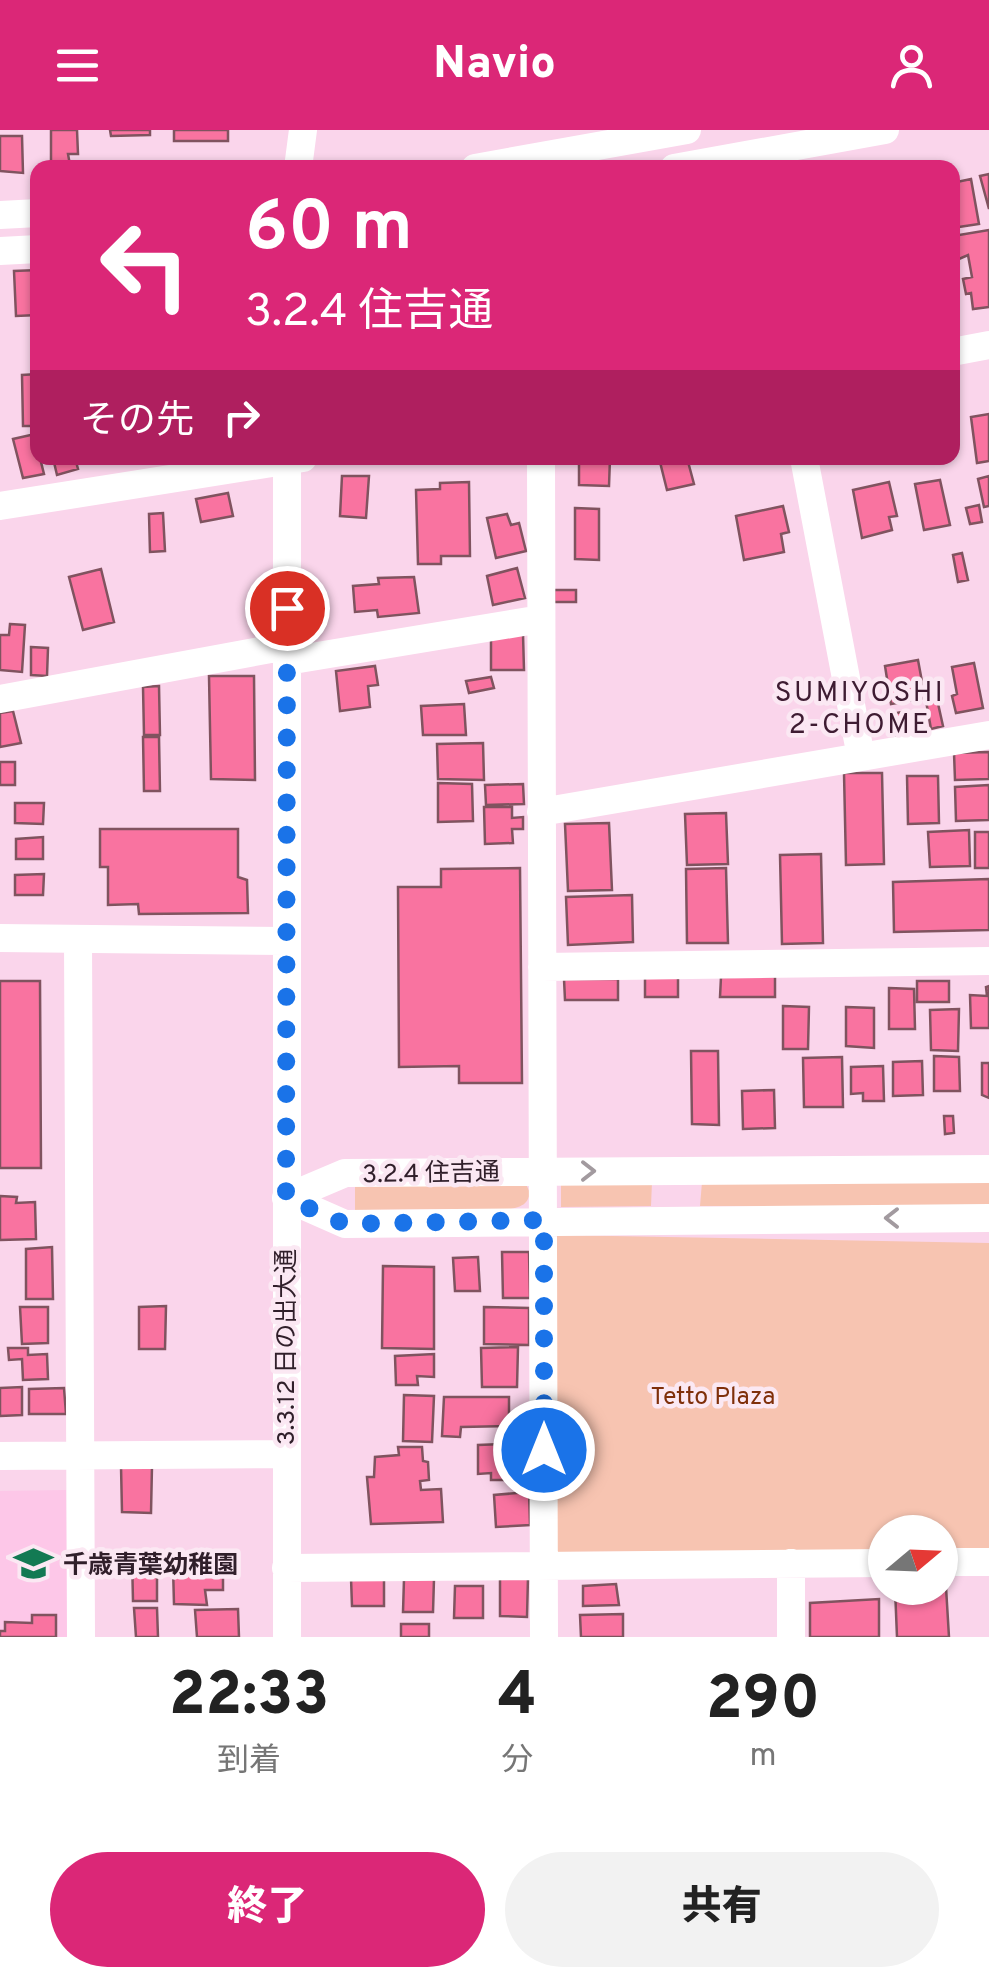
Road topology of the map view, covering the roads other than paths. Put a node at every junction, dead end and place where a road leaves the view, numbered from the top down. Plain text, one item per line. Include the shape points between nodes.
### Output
1 (303, 130) edge
2 (688, 130) edge
3 (884, 130) edge
4 (745, 151) edge
5 (299, 160) edge
6 (520, 160) edge
7 (707, 160) edge
8 (30, 213) edge
9 (0, 215) edge
10 (30, 249) edge
11 (0, 251) edge
12 (989, 345) edge
13 (960, 350) edge
14 (245, 465) edge
15 (287, 465) edge
16 (542, 465) edge
17 (805, 465) edge
18 (0, 506) edge
19 (541, 618) junction
20 (287, 654) junction
21 (0, 699) edge
22 (989, 735) edge
23 (861, 757) junction
24 (542, 812) junction
25 (0, 938) edge
26 (78, 938) junction
27 (286, 941) junction
28 (989, 961) edge
29 (542, 967) junction
30 (989, 1169) edge
31 (542, 1171) junction
32 (286, 1198) junction
33 (989, 1218) edge
34 (544, 1220) junction
35 (286, 1454) junction
36 (0, 1456) edge
37 (79, 1456) junction
38 (958, 1562) edge
39 (989, 1562) edge
40 (868, 1563) edge
41 (791, 1564) junction
42 (544, 1565) junction
43 (286, 1568) junction
44 (81, 1637) edge
45 (287, 1637) edge
46 (544, 1637) edge
47 (792, 1637) edge

1 - 5 street
2 - 6 street
3 - 4 street
4 - 7 street
8 - 9 street
10 - 11 street
12 - 13 street
14 - 18 street
15 - 20 street, 3.3.12 日の出大通
16 - 19 street
17 - 23 street
19 - 20 street
19 - 24 street
20 - 21 street
20 - 27 street, 3.3.12 日の出大通
22 - 23 street
23 - 24 street
24 - 29 street
25 - 26 street
26 - 27 street
26 - 37 street
27 - 32 street, 3.3.12 日の出大通
28 - 29 street
29 - 31 street
31 -> 30 street, 3.2.4 住吉通
31 - 32 street, 3.2.4 住吉通 via 345,1173
31 - 34 street
32 - 34 street, 3.2.4 住吉通 via 345,1224
32 - 35 street, 3.3.12 日の出大通
33 -> 34 street, 3.2.4 住吉通
34 - 42 street
35 - 37 street
35 - 43 street, 3.3.12 日の出大通
36 - 37 street
37 - 44 street
38 - 39 street
40 - 41 street
41 - 42 street
41 - 47 street
42 - 43 street
42 - 46 street
43 - 45 street, 3.3.12 日の出大通

